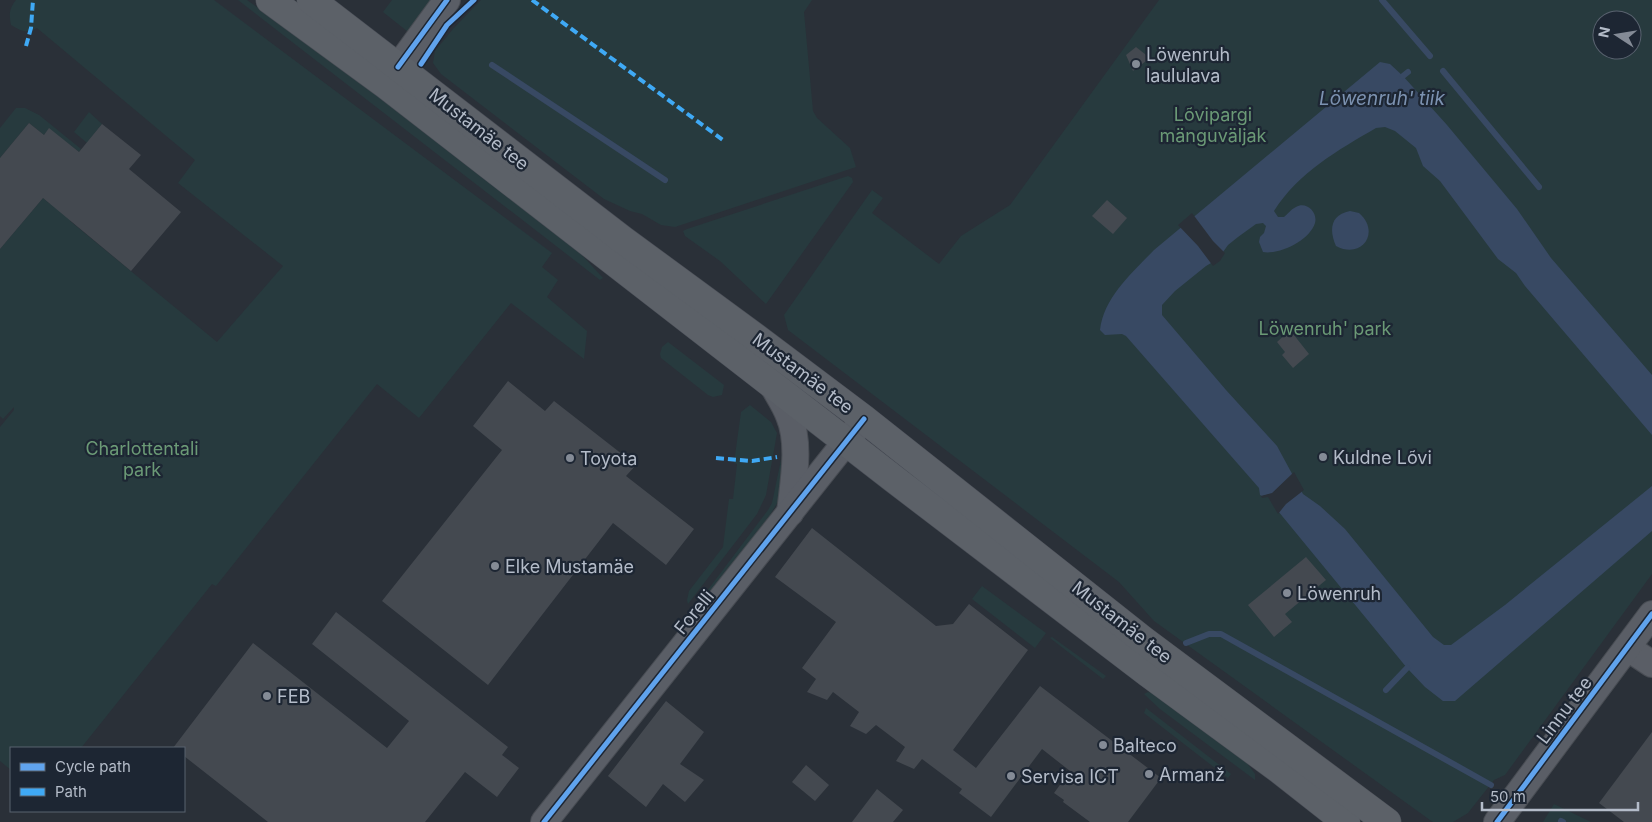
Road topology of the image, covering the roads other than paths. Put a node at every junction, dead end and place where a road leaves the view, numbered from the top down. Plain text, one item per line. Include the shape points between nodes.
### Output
1 (270, 0) edge
2 (311, 0) edge
3 (446, 0) edge
4 (398, 67) junction
5 (772, 384) junction
6 (864, 419) junction
7 (846, 442) junction
8 (790, 513) junction
9 (1652, 614) edge
10 (1628, 648) junction
11 (1652, 664) edge
12 (544, 822) edge
13 (1346, 822) edge
14 (1387, 822) edge
15 (1497, 822) edge

1 - 5 main road, Mustamäe tee via 401,97
2 - 4 main road, Mustamäe tee
3 - 4 street
4 - 6 main road, Mustamäe tee
5 - 7 main road, Mustamäe tee
5 - 8 street via 790,416 794,438
6 - 7 street, Forelli
6 - 14 main road, Mustamäe tee via 1143,640
7 - 8 street, Forelli
7 - 13 main road, Mustamäe tee
8 - 12 street, Forelli
9 - 10 street, Linnu tee
10 - 11 street
10 - 15 street, Linnu tee

